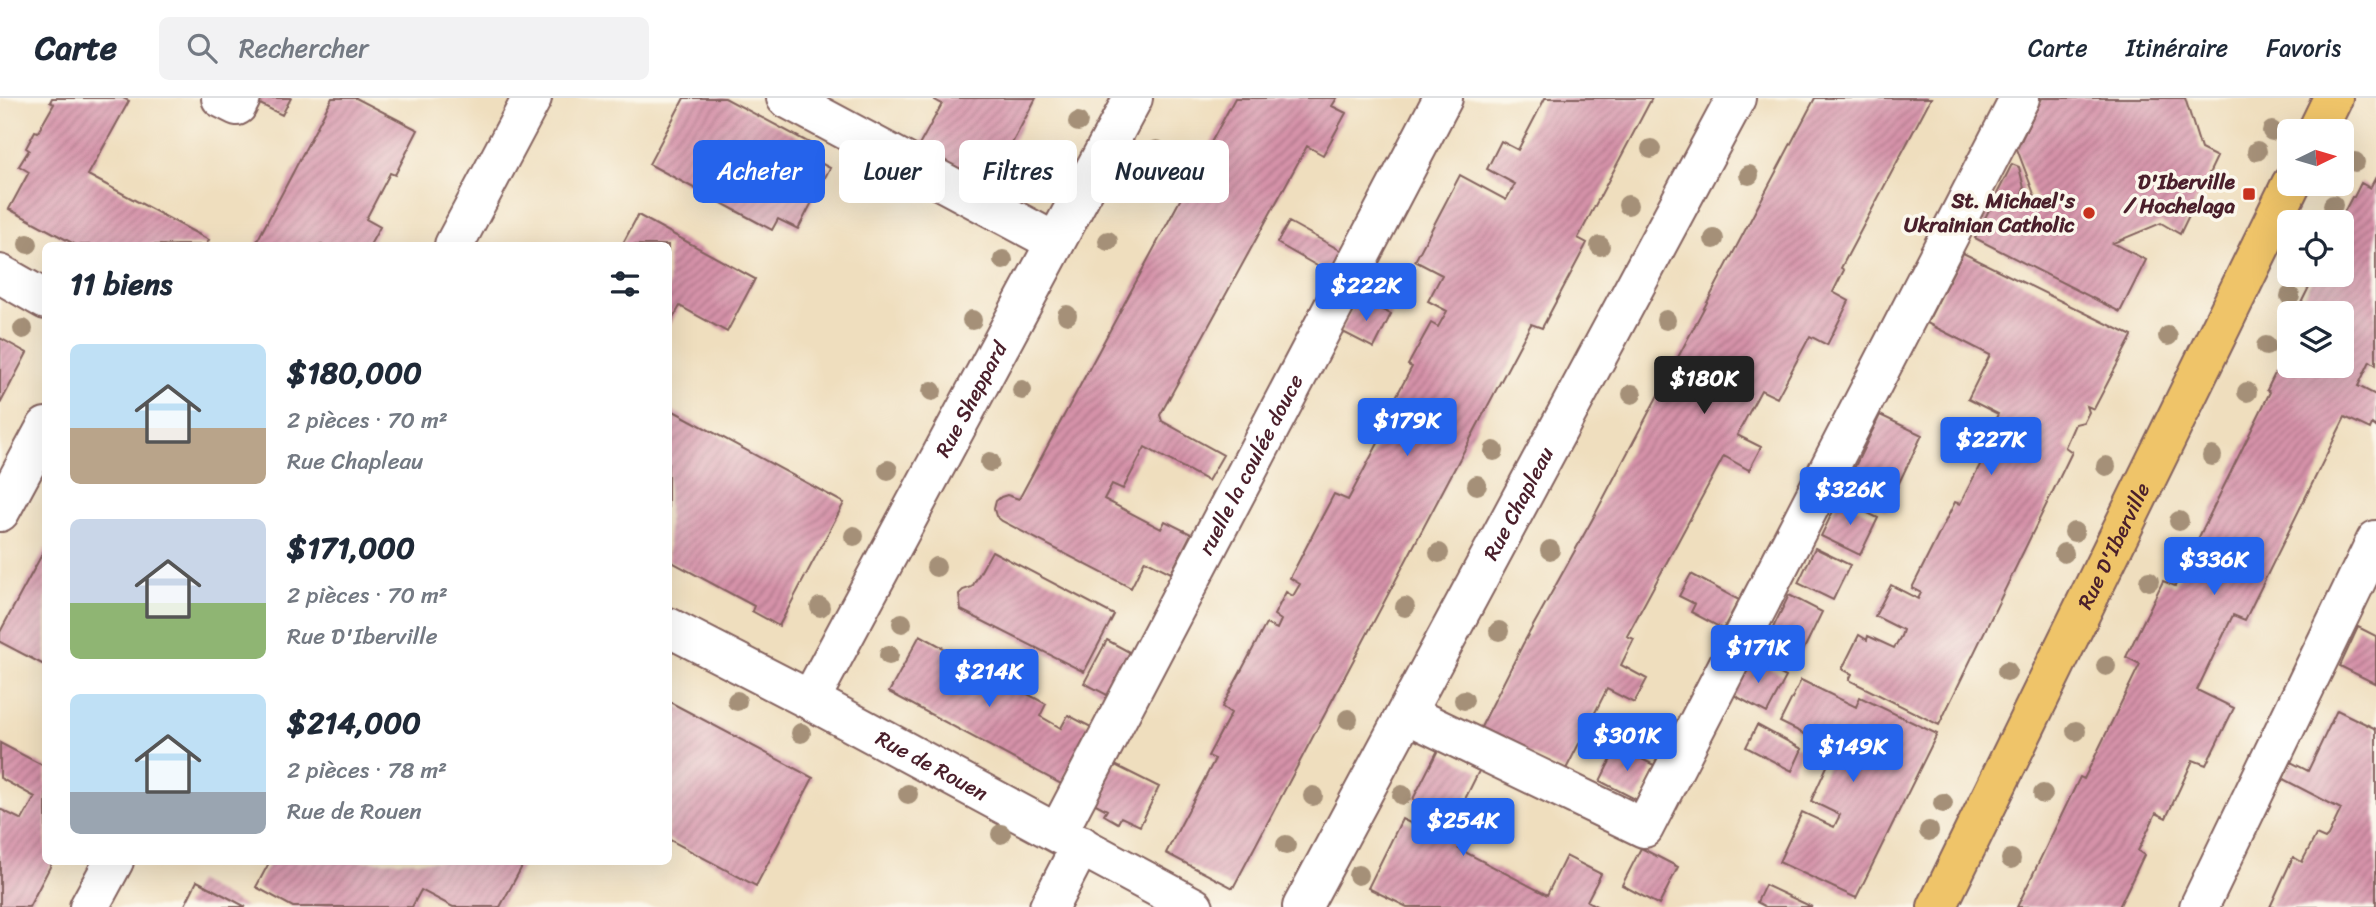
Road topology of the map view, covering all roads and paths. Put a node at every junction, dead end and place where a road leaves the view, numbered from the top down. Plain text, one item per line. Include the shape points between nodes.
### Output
1 (221, 98) edge
2 (242, 98) edge
3 (532, 98) edge
4 (786, 98) edge
5 (1133, 98) edge
6 (1443, 98) edge
7 (1736, 98) edge
8 (2020, 98) edge
9 (2333, 98) edge
10 (824, 107) edge
11 (2323, 119) edge
12 (2285, 196) edge
13 (456, 242) edge
14 (1055, 242) junction
15 (0, 274) edge
16 (42, 298) edge
17 (42, 434) edge
18 (0, 512) edge
19 (2376, 540) edge
20 (672, 629) edge
21 (810, 700) junction
22 (1407, 714) junction
23 (1069, 839) junction
24 (112, 865) edge
25 (89, 907) edge
26 (1049, 907) edge
27 (1194, 907) edge
28 (1302, 907) edge
29 (1937, 907) edge
30 (2199, 907) edge

1 - 2 street via 237,107
3 - 13 street
4 - 10 street
5 - 14 street, Rue Sheppard
6 - 23 street, ruelle la coulée douce
7 - 22 street, Rue Chapleau
8 - 22 street via 1644,828
9 - 11 main road
10 - 14 street
12 - 29 main road, Rue D'Iberville
14 - 21 street, Rue Sheppard
15 - 16 street
17 - 18 street
19 - 30 street
20 - 21 street, Rue de Rouen
21 - 23 street, Rue de Rouen
22 - 28 street, Rue Chapleau
23 - 26 street, ruelle la coulée douce
23 - 27 street, Rue de Rouen
24 - 25 street

